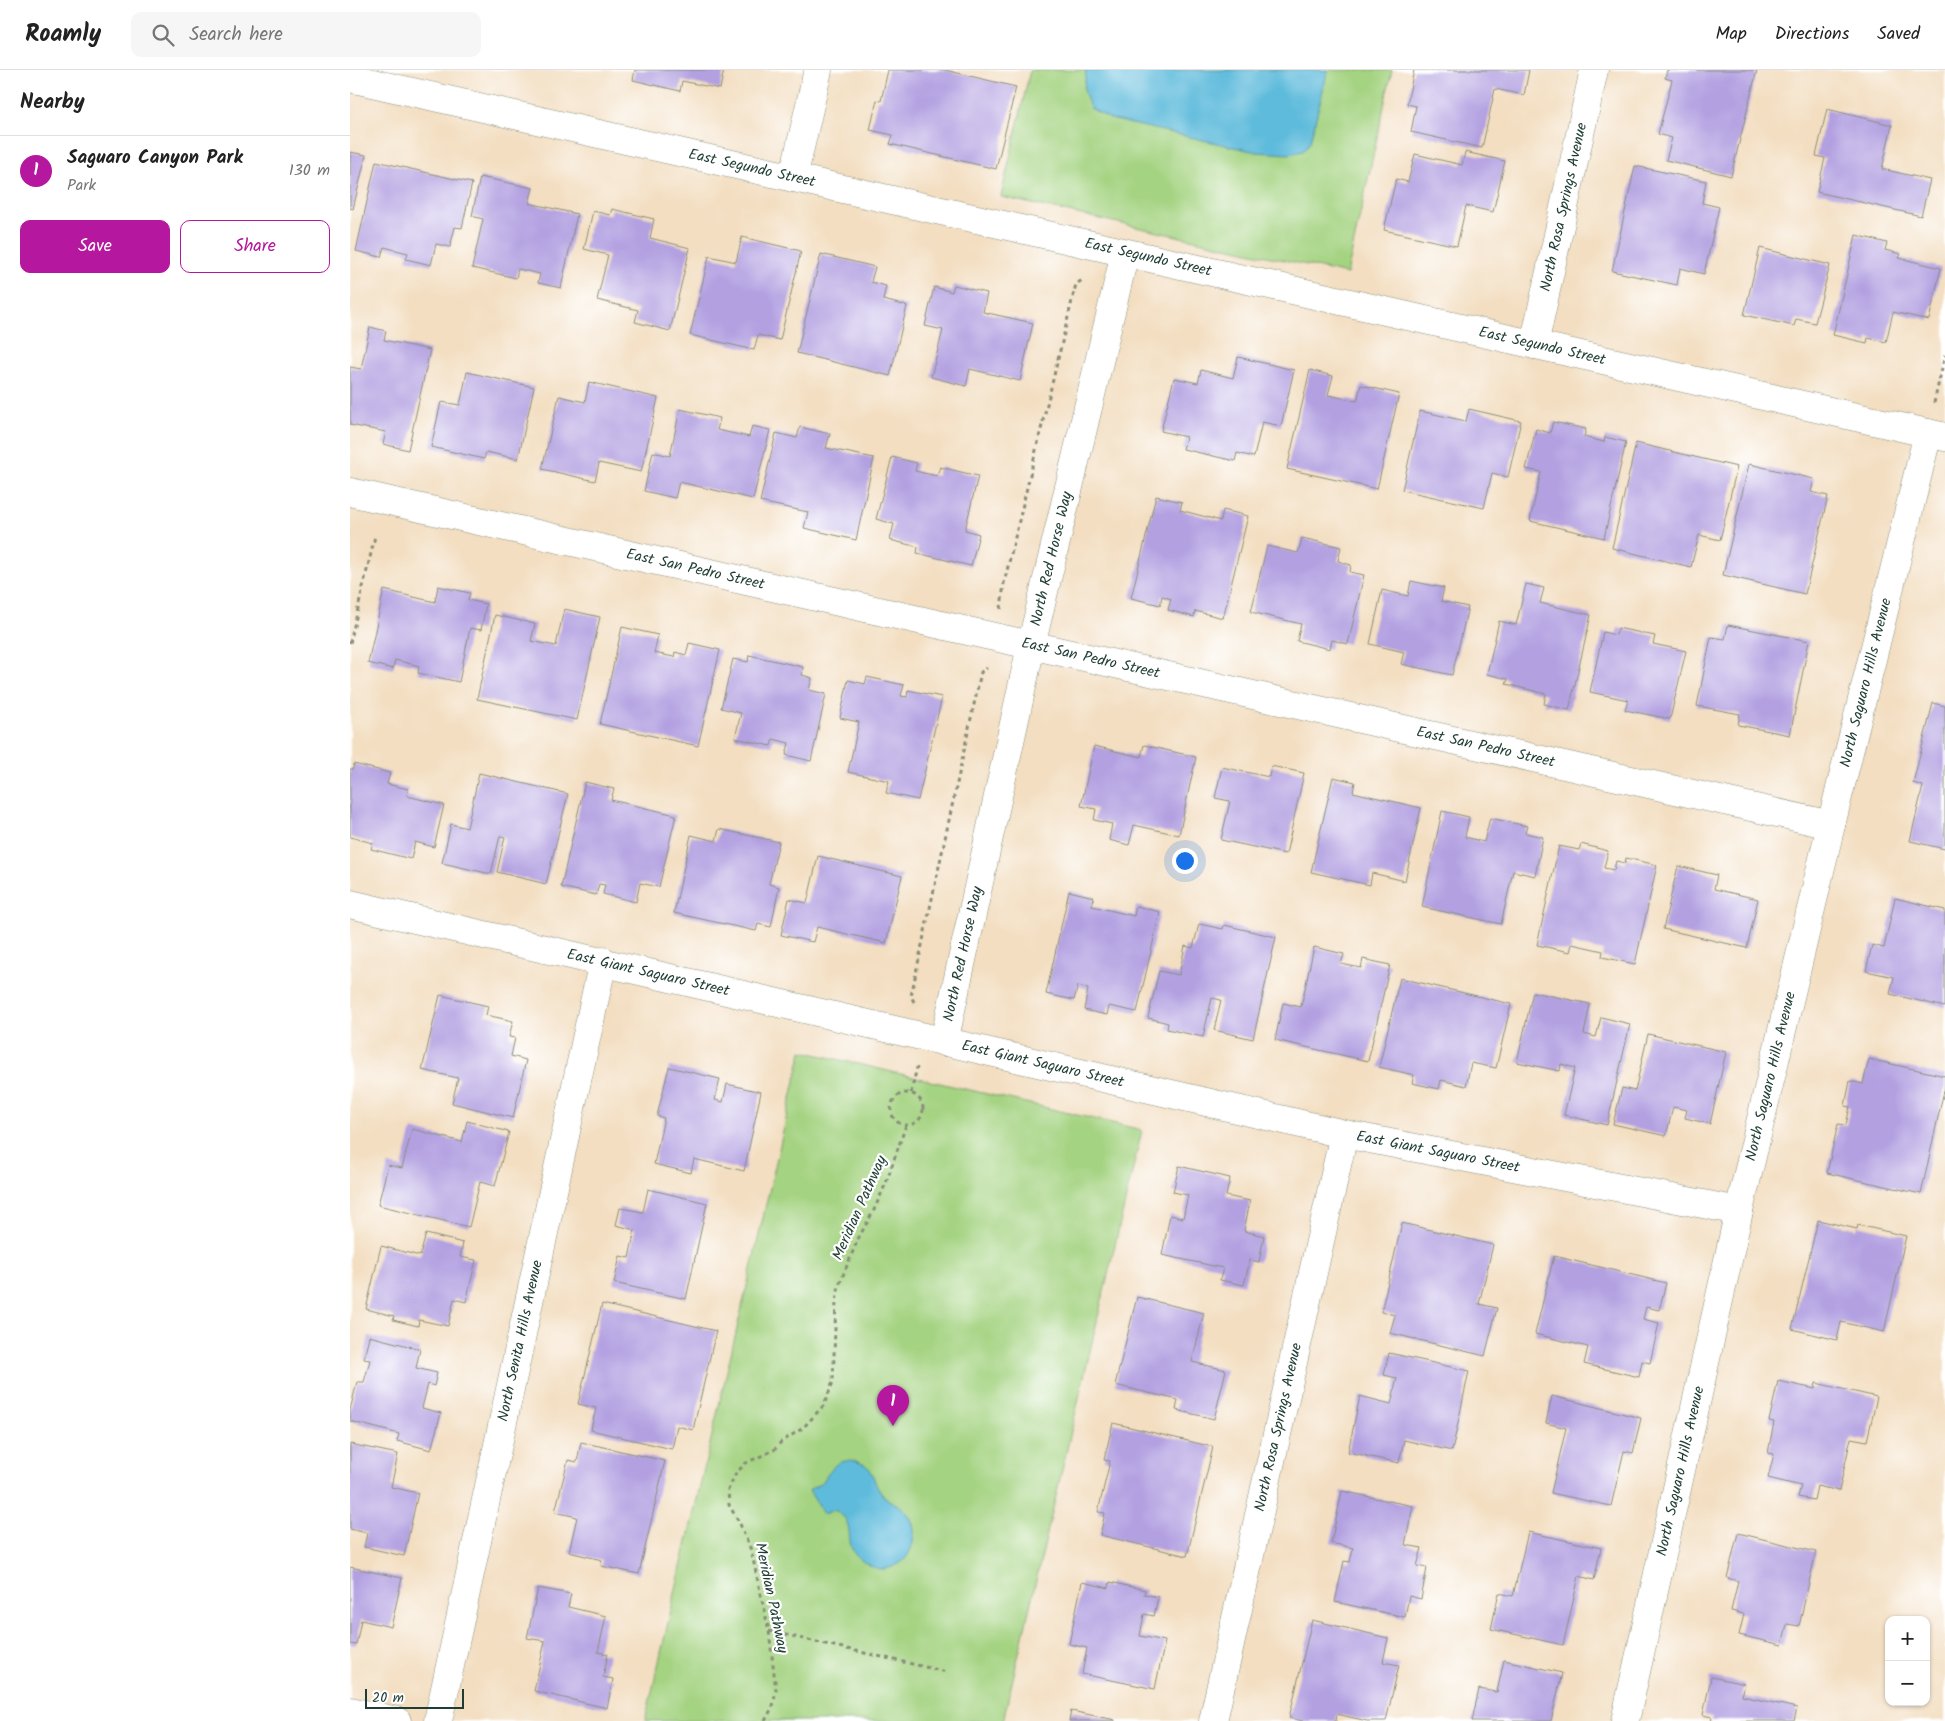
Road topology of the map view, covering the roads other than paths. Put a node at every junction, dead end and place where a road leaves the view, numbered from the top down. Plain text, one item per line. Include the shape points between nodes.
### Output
1 (818, 70) edge
2 (1594, 70) edge
3 (350, 78) edge
4 (794, 178) junction
5 (1125, 253) junction
6 (1534, 345) junction
7 (1936, 435) edge
8 (350, 492) edge
9 (1031, 646) junction
10 (1831, 825) junction
11 (350, 904) edge
12 (603, 961) junction
13 (944, 1042) junction
14 (1344, 1134) junction
15 (1739, 1211) junction
16 (350, 1711) edge
17 (397, 1721) edge
18 (438, 1721) edge
19 (1213, 1721) edge
20 (1625, 1721) edge

1 - 4 street
2 - 6 street, North Rosa Springs Avenue
3 - 4 street, East Segundo Street
4 - 5 street, East Segundo Street
5 - 6 street, East Segundo Street
5 - 9 street, North Red Horse Way
6 - 7 street, East Segundo Street
7 - 10 street, North Saguaro Hills Avenue
8 - 9 street, East San Pedro Street
9 - 10 street, East San Pedro Street
9 - 13 street, North Red Horse Way
10 - 15 street, North Saguaro Hills Avenue
11 - 12 street, East Giant Saguaro Street
12 - 13 street, East Giant Saguaro Street
12 - 18 street, North Senita Hills Avenue
13 - 14 street, East Giant Saguaro Street
14 - 15 street, East Giant Saguaro Street
14 - 19 street, North Rosa Springs Avenue
15 - 20 street, North Saguaro Hills Avenue
16 - 17 street

